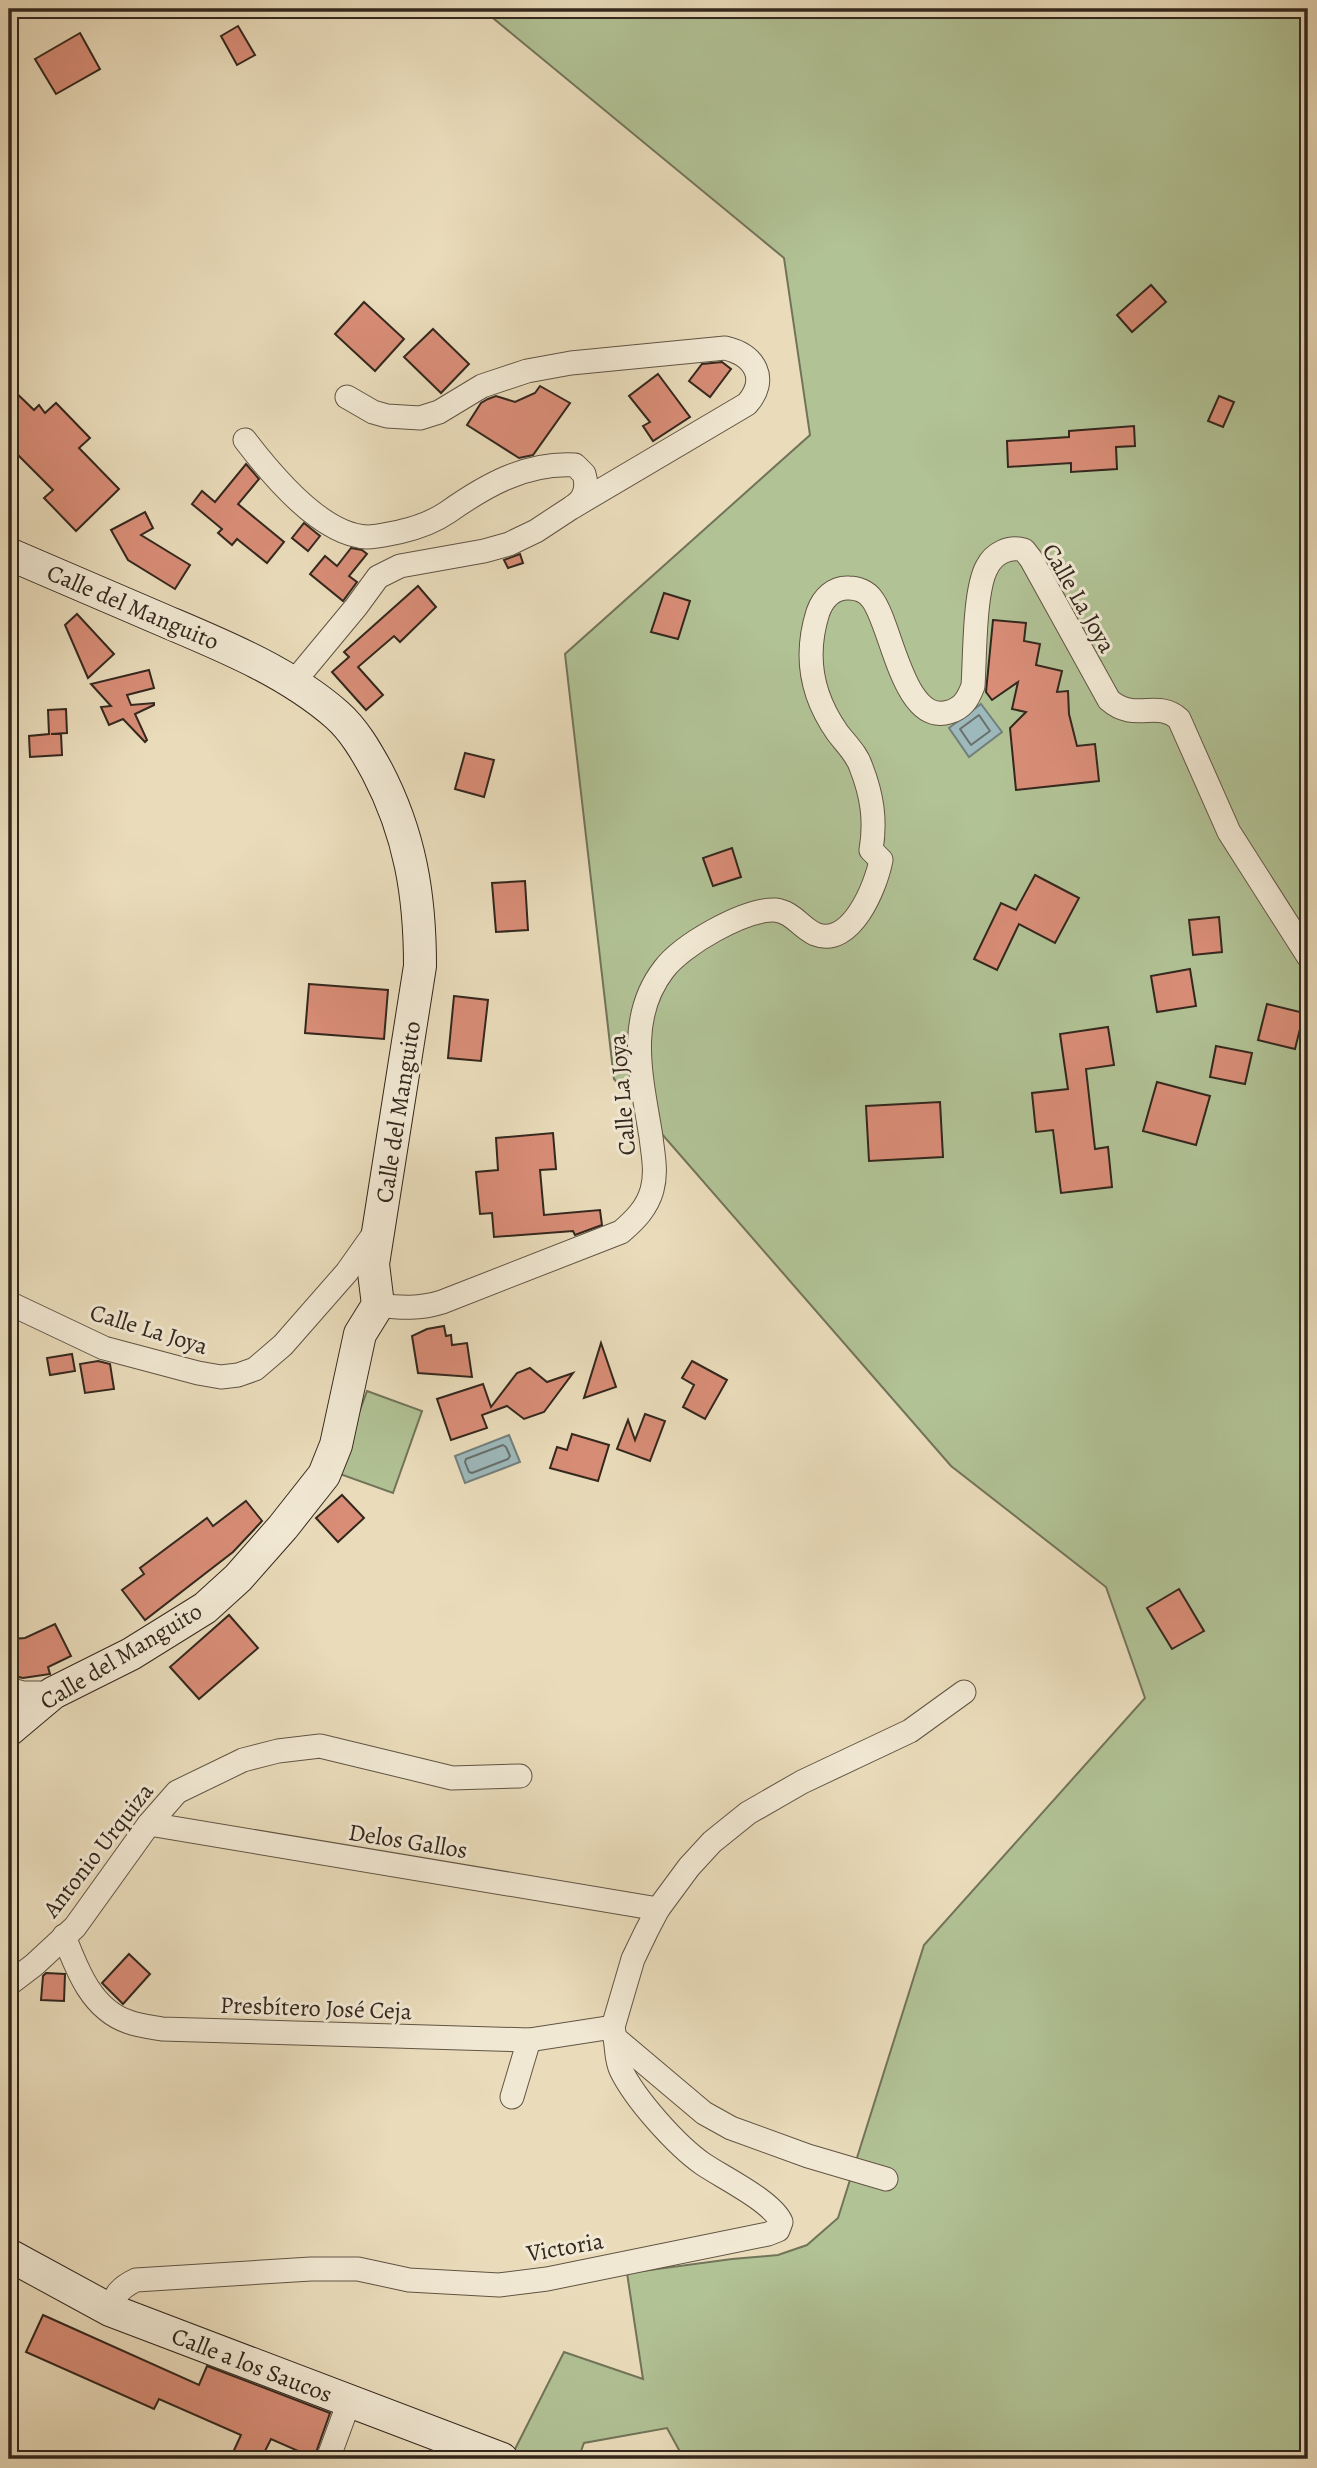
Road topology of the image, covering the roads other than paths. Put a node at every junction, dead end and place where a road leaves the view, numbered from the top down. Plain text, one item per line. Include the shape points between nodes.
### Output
1 (346, 397) dead end
2 (245, 440) dead end
3 (571, 508) junction
4 (9, 554) edge
5 (293, 683) junction
6 (1308, 956) edge
7 (380, 1224) junction
8 (9, 1303) edge
9 (378, 1305) junction
10 (9, 1689) edge
11 (964, 1692) dead end
12 (53, 1693) junction
13 (9, 1730) edge
14 (520, 1776) dead end
15 (149, 1824) junction
16 (658, 1909) junction
17 (64, 1936) junction
18 (9, 1984) edge
19 (614, 2033) junction
20 (529, 2040) junction
21 (512, 2097) dead end
22 (886, 2179) dead end
23 (9, 2255) edge
24 (110, 2310) junction
25 (349, 2402) junction
26 (328, 2459) edge
27 (502, 2459) edge

1 - 3 street via 387,416 420,418 482,386 527,370 725,348 749,359 758,382 747,404
2 - 3 street via 293,497 354,535 382,536 420,527 499,481 551,466 575,466 584,474 586,491
3 - 5 street via 509,544 412,562 378,577
4 - 5 main road, Calle del Manguito via 219,644
5 - 7 main road, Calle del Manguito via 338,716 365,748 393,801 420,916 420,966
6 - 9 street, Calle La Joya via 1229,832 1179,719 1166,711 1129,711 1109,700 1024,550 1009,549 988,564 980,591 973,686 962,706 943,714 928,710 914,696 873,600 861,590 837,590 819,609 810,643 811,676 821,705 860,763 870,791 871,850 881,863 863,907 845,930 829,936 811,932 786,913 754,914 710,933 676,955 664,969 647,999 639,1032 655,1177 649,1200 633,1223 621,1232 442,1302 426,1307
7 - 8 street, Calle La Joya via 347,1272 283,1345 255,1369 238,1375 198,1373 104,1348
7 - 9 main road, Calle del Manguito via 373,1264
9 - 12 main road, Calle del Manguito via 360,1334 336,1445 324,1475 283,1527 205,1608 131,1654
10 - 12 street
11 - 16 street via 902,1735 748,1813 712,1842
12 - 13 main road, Calle del Manguito
14 - 15 street, Antonio Urquiza via 452,1778 320,1746 243,1760 177,1792
15 - 16 street, Delos Gallos
15 - 17 street, Antonio Urquiza
16 - 19 street via 633,1959
17 - 18 street, Antonio Urquiza
17 - 20 street, Presbítero José Ceja via 77,1970 102,2008 130,2023 187,2031
19 - 20 street, Presbítero José Ceja
19 - 22 street via 660,2078 731,2128
19 - 24 street, Victoria via 620,2068 650,2111 701,2162 776,2214 781,2222 778,2230 499,2285 409,2280 358,2269 136,2280 115,2295
20 - 21 street
23 - 24 main road, Calle a los Saucos
24 - 25 main road, Calle a los Saucos
25 - 26 street
25 - 27 main road, Calle a los Saucos

